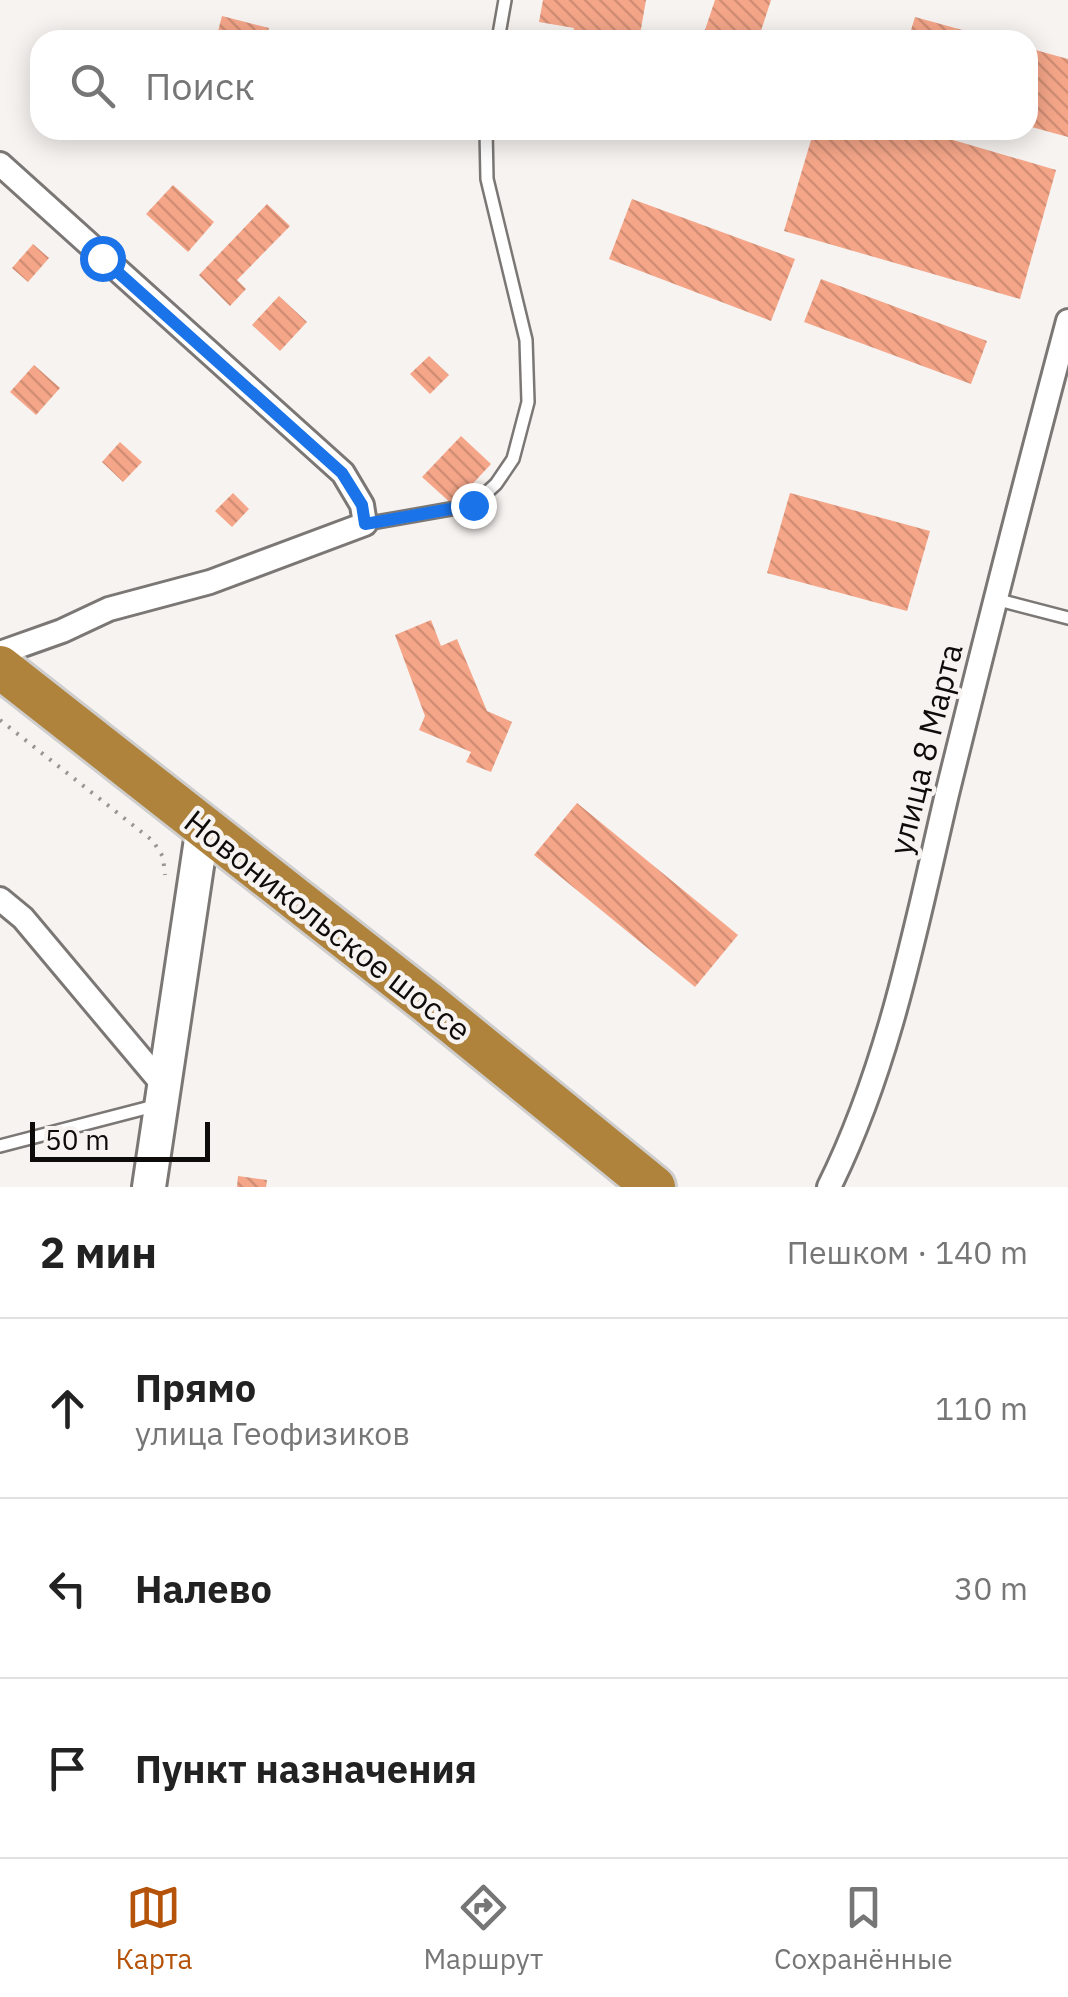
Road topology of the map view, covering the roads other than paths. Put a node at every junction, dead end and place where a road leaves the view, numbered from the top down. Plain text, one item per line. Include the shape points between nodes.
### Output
1 (505, 0) edge
2 (500, 30) edge
3 (486, 140) edge
4 (0, 164) edge
5 (1068, 321) edge
6 (365, 524) junction
7 (994, 599) junction
8 (1068, 618) edge
9 (0, 653) edge
10 (0, 666) edge
11 (203, 826) junction
12 (0, 899) edge
13 (163, 1095) junction
14 (0, 1146) edge
15 (149, 1187) edge
16 (654, 1187) edge
17 (830, 1187) edge

1 - 2 lane
3 - 6 lane via 487,179 526,340 528,402 513,460 473,505
4 - 6 street via 342,473 362,505
5 - 7 street, улица 8 Марта
6 - 9 street via 210,582 109,609
7 - 8 lane
7 - 17 street, улица 8 Марта via 894,1012
10 - 11 highway, Новоникольское шоссе
11 - 13 main road
11 - 16 highway, Новоникольское шоссе
12 - 13 street via 23,918
13 - 14 lane
13 - 15 main road

